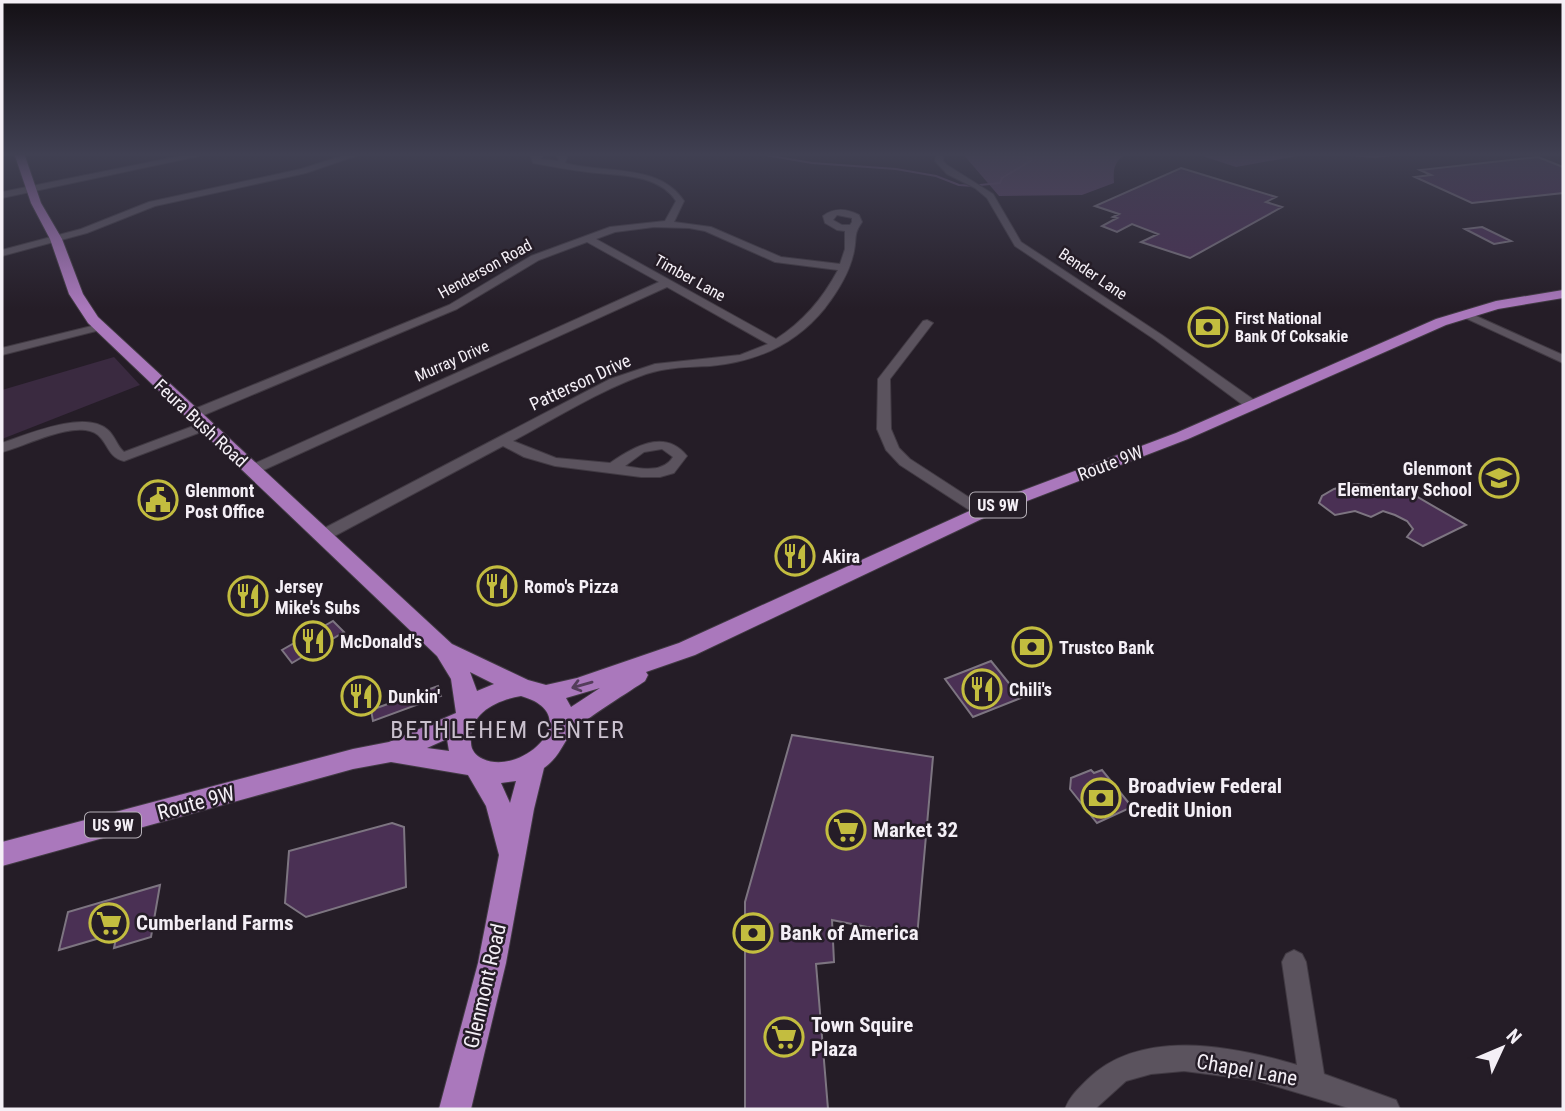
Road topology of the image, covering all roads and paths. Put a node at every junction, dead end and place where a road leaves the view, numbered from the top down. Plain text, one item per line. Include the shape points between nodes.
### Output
1 (37, 205) edge
2 (150, 205) edge
3 (678, 205) edge
4 (995, 205) edge
5 (669, 223) junction
6 (850, 230) dead end
7 (587, 238) junction
8 (56, 239) junction
9 (2, 253) edge
10 (844, 268) junction
11 (666, 283) junction
12 (1563, 294) edge
13 (1465, 314) junction
14 (927, 323) dead end
15 (100, 327) junction
16 (777, 344) junction
17 (2, 352) edge
18 (1563, 359) edge
19 (1252, 405) junction
20 (192, 415) junction
21 (204, 426) junction
22 (501, 440) junction
23 (2, 448) edge
24 (613, 468) dead end
25 (252, 470) junction
26 (982, 512) junction
27 (322, 536) junction
28 (445, 650) junction
29 (664, 658) junction
30 (520, 687) junction
31 (548, 694) junction
32 (464, 718) junction
33 (563, 726) junction
34 (391, 752) junction
35 (533, 765) junction
36 (473, 767) junction
37 (2, 854) edge
38 (512, 862) junction
39 (1294, 962) dead end
40 (1312, 1082) junction
41 (443, 1109) edge
42 (455, 1109) edge
43 (1078, 1109) edge
44 (1387, 1109) edge

1 - 8 main road, Feura Bush Road
2 - 8 street
3 - 5 street
4 - 19 street, Bender Lane via 1018,244
5 - 7 street, Henderson Road via 635,225
5 - 10 street, Henderson Road via 708,229 779,260
6 - 10 street, Patterson Drive
7 - 11 street, Timber Lane
7 - 20 street, Henderson Road via 535,258 453,307
8 - 9 street
8 - 15 main road, Feura Bush Road via 76,294
10 - 16 street, Patterson Drive via 834,292
11 - 16 street, Timber Lane
11 - 25 street, Murray Drive
12 - 13 main road, Route 9W / US 9W
13 - 18 street
13 - 19 main road, Route 9W / US 9W
14 - 26 street via 884,379 884,429 893,450 905,462
15 - 17 street
15 - 20 main road, Feura Bush Road
16 - 22 street, Patterson Drive via 750,356 635,373
19 - 26 main road, Route 9W / US 9W
20 - 21 main road, Feura Bush Road
21 - 23 street via 124,457 104,434 89,427 52,431
21 - 25 main road, Feura Bush Road
22 - 24 street via 555,464
22 - 27 street, Patterson Drive
25 - 27 main road, Feura Bush Road
26 - 29 main road, Route 9W / US 9W
27 - 28 main road, Feura Bush Road
28 - 30 main road, Feura Bush Road
28 - 32 main road, Feura Bush Road via 463,675 468,697
29 -> 31 main road, Route 9W / US 9W
29 - 33 main road, Route 9W / US 9W
30 - 31 main road
30 - 32 main road via 491,694
31 - 33 main road via 557,702
32 - 34 main road, Route 9W / US 9W
32 - 36 main road via 458,746
33 - 35 main road via 558,740
34 - 36 main road, Route 9W / US 9W
34 - 37 main road, Route 9W / US 9W
35 - 36 main road via 504,774
35 - 38 main road, Glenmont Road
36 - 38 main road, Glenmont Road via 495,792
38 - 42 main road, Glenmont Road
39 - 40 street
40 - 43 street, Chapel Lane via 1231,1064 1166,1059 1120,1070
40 - 44 street, Chapel Lane
41 - 42 street

